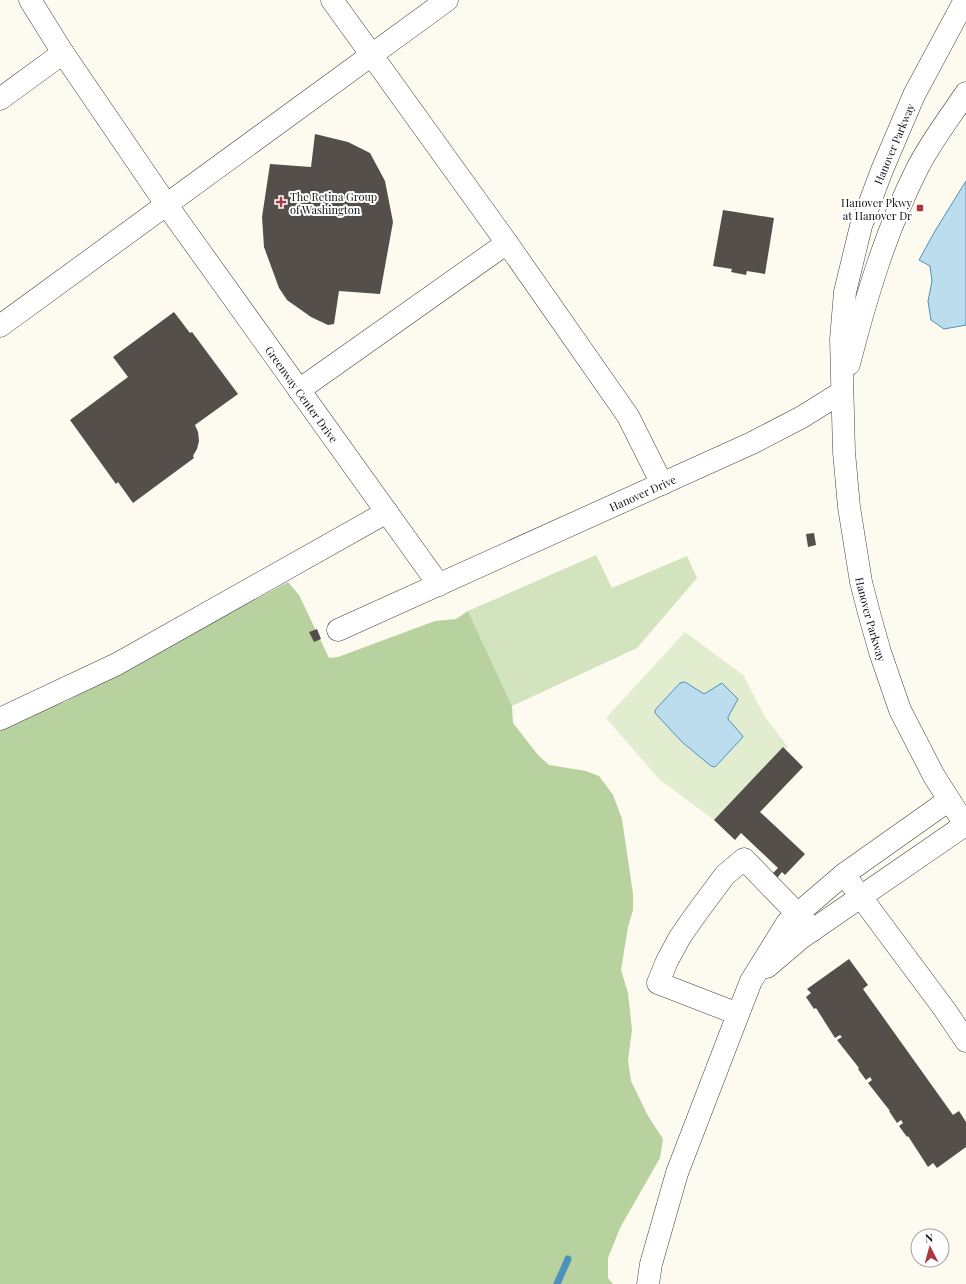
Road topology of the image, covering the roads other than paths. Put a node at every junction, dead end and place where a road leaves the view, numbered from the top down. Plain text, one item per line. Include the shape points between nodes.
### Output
1 (30, 0) edge
2 (332, 0) edge
3 (447, 0) edge
4 (965, 0) edge
5 (63, 53) junction
6 (372, 55) junction
7 (966, 93) edge
8 (0, 99) edge
9 (166, 204) junction
10 (507, 243) junction
11 (0, 326) edge
12 (299, 390) junction
13 (842, 392) junction
14 (662, 484) junction
15 (386, 512) junction
16 (439, 585) junction
17 (338, 630) dead end
18 (4, 710) edge
19 (949, 800) junction
20 (966, 826) edge
21 (843, 875) junction
22 (862, 897) junction
23 (798, 913) junction
24 (813, 930) junction
25 (751, 981) junction
26 (738, 1014) junction
27 (966, 1041) edge
28 (648, 1284) edge

1 - 5 street, Greenway Center Drive
2 - 6 street
3 - 6 street
4 - 13 street, Hanover Parkway via 914,96 861,226 844,292 841,339
5 - 8 street
5 - 9 street, Greenway Center Drive
6 - 9 street
6 - 10 street
7 - 13 street, Hanover Parkway via 918,168 898,211 863,311
9 - 11 street
9 - 12 street, Greenway Center Drive
10 - 12 street
10 - 14 street via 628,416
12 - 15 street, Greenway Center Drive
13 - 14 street, Hanover Drive via 802,417 752,443
13 - 19 street, Hanover Parkway via 849,507 861,582 869,613 900,710 920,751
14 - 16 street, Hanover Drive
15 - 16 street, Greenway Center Drive
15 - 18 street via 117,664
16 - 17 street, Hanover Drive
19 - 20 street, Hanover Parkway
19 - 21 street
20 - 22 street
21 - 22 street
21 - 23 street
22 - 24 street
22 - 27 street
23 - 24 street
23 - 25 street via 787,922
23 - 26 street via 744,859 726,875 680,938 658,983
24 - 25 street
25 - 26 street
26 - 28 street via 677,1173 651,1264

